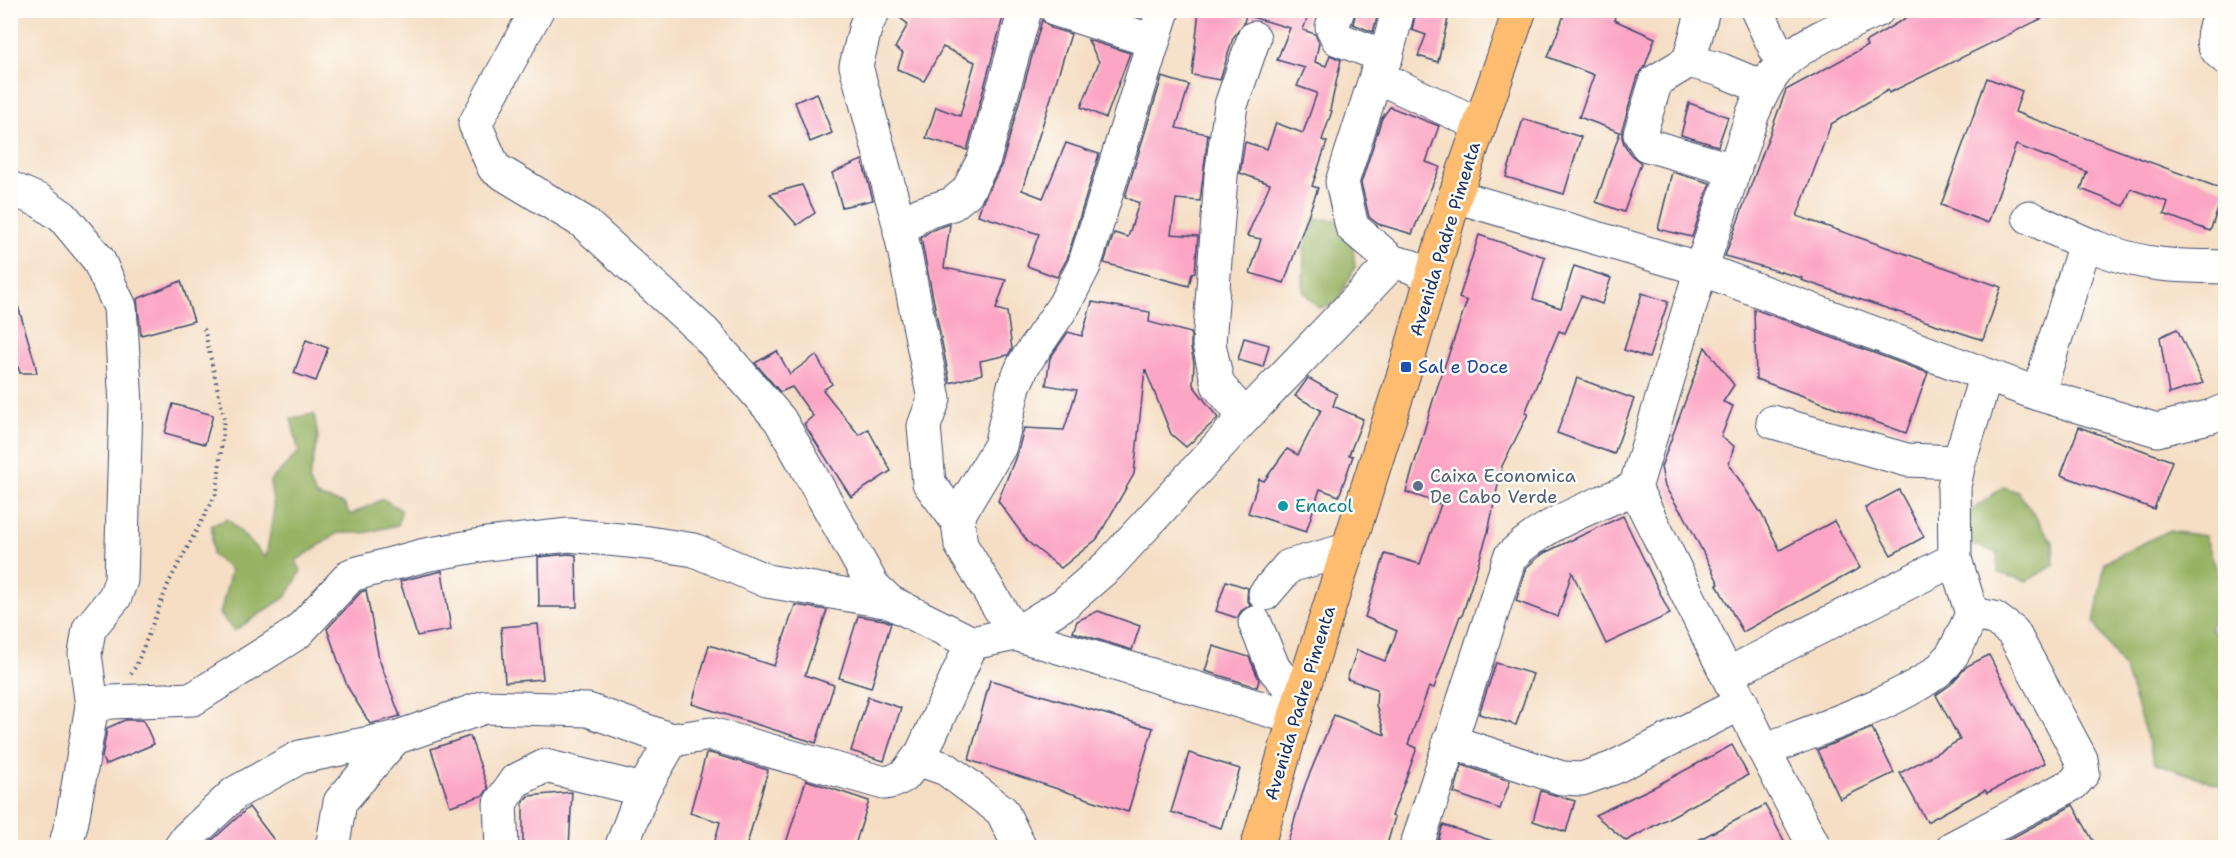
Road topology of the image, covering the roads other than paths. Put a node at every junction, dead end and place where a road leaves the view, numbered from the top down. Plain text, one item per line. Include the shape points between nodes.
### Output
1 (537, 10) edge
2 (874, 10) edge
3 (1025, 10) edge
4 (1057, 10) edge
5 (1163, 10) edge
6 (1338, 10) edge
7 (1398, 10) edge
8 (1520, 10) edge
9 (1703, 10) edge
10 (1757, 10) edge
11 (1878, 10) edge
12 (2222, 10) edge
13 (1254, 38) dead end
14 (1154, 41) junction
15 (2226, 58) edge
16 (1689, 61) junction
17 (1381, 67) junction
18 (1773, 75) junction
19 (1480, 125) junction
20 (1734, 170) junction
21 (10, 188) edge
22 (1455, 196) junction
23 (904, 216) junction
24 (2029, 218) dead end
25 (2085, 244) junction
26 (1393, 262) junction
27 (2226, 267) edge
28 (1701, 269) junction
29 (1432, 277) junction
30 (1986, 375) junction
31 (2038, 394) junction
32 (2226, 410) edge
33 (1245, 417) junction
34 (1773, 422) dead end
35 (1959, 462) junction
36 (1635, 488) junction
37 (958, 522) junction
38 (1347, 550) junction
39 (1955, 559) junction
40 (890, 602) junction
41 (1972, 614) junction
42 (1015, 634) junction
43 (972, 643) junction
44 (1728, 674) junction
45 (1742, 703) junction
46 (102, 704) junction
47 (1298, 709) junction
48 (395, 738) junction
49 (672, 740) junction
50 (1449, 741) junction
51 (1764, 750) junction
52 (917, 759) junction
53 (643, 790) junction
54 (64, 848) edge
55 (180, 848) edge
56 (330, 848) edge
57 (502, 848) edge
58 (621, 848) edge
59 (1020, 848) edge
60 (1257, 848) edge
61 (1416, 848) edge
62 (1815, 848) edge
63 (1952, 848) edge

1 - 40 street via 475,124 494,168 583,222 705,333 780,420 873,586
2 - 23 street via 866,25 856,66
3 - 23 street via 984,159 968,192 952,204
4 - 14 street
5 - 14 street
6 - 17 street via 1332,27 1338,39
7 - 17 street
8 - 19 main road, Avenida Padre Pimenta
9 - 16 street
10 - 18 street
11 - 18 street via 1820,38
12 - 15 street via 2212,35 2215,48
13 - 33 street via 1231,105 1221,176 1209,344 1218,385
14 - 37 street via 1084,266 1065,305 1024,364 1014,386 1000,446
16 - 18 street via 1720,70
16 - 20 street via 1656,81 1640,134 1647,145
17 - 19 street
17 - 26 street via 1342,182 1352,227
18 - 20 street
19 - 22 main road, Avenida Padre Pimenta
20 - 28 street
21 - 46 street via 63,216 98,259 120,307 126,404 121,580 115,597 89,629 85,654
22 - 28 street
22 - 29 main road, Avenida Padre Pimenta
23 - 37 street via 934,399 924,426 929,483
24 - 25 street
25 - 27 street via 2160,264
25 - 31 street
26 - 29 street
26 - 33 street
28 - 30 street
28 - 36 street
29 - 38 main road, Avenida Padre Pimenta
30 - 31 street
30 - 35 street
31 - 32 street via 2157,430
33 - 42 street via 1109,565 1064,604
34 - 35 street via 1907,460
35 - 39 street via 1954,487
36 - 44 street
36 - 50 street via 1524,542 1510,556
37 - 42 street via 961,545
38 - 47 main road, Avenida Padre Pimenta
38 - 47 street via 1289,566 1260,609 1274,669
39 - 41 street
39 - 44 street
40 - 43 street
40 - 46 street via 767,581 694,550 649,543 569,535 487,543 351,575 297,633 194,699
41 - 51 street via 1949,661 1919,685
41 - 63 street via 1994,618 2013,632 2081,759 2083,773 2073,784
42 - 43 street
42 - 47 street
43 - 52 street
44 - 45 street
45 - 50 street via 1613,768 1582,778 1562,778
45 - 51 street
46 - 54 street
47 - 60 main road, Avenida Padre Pimenta
48 - 49 street via 486,707 588,710
48 - 55 street via 300,757 235,793
48 - 56 street via 340,802
49 - 52 street via 711,734 884,783 905,775
49 - 53 street
50 - 61 street
51 - 62 street
52 - 59 street via 946,769 1002,811
53 - 57 street via 546,766 515,781 500,803
53 - 58 street

